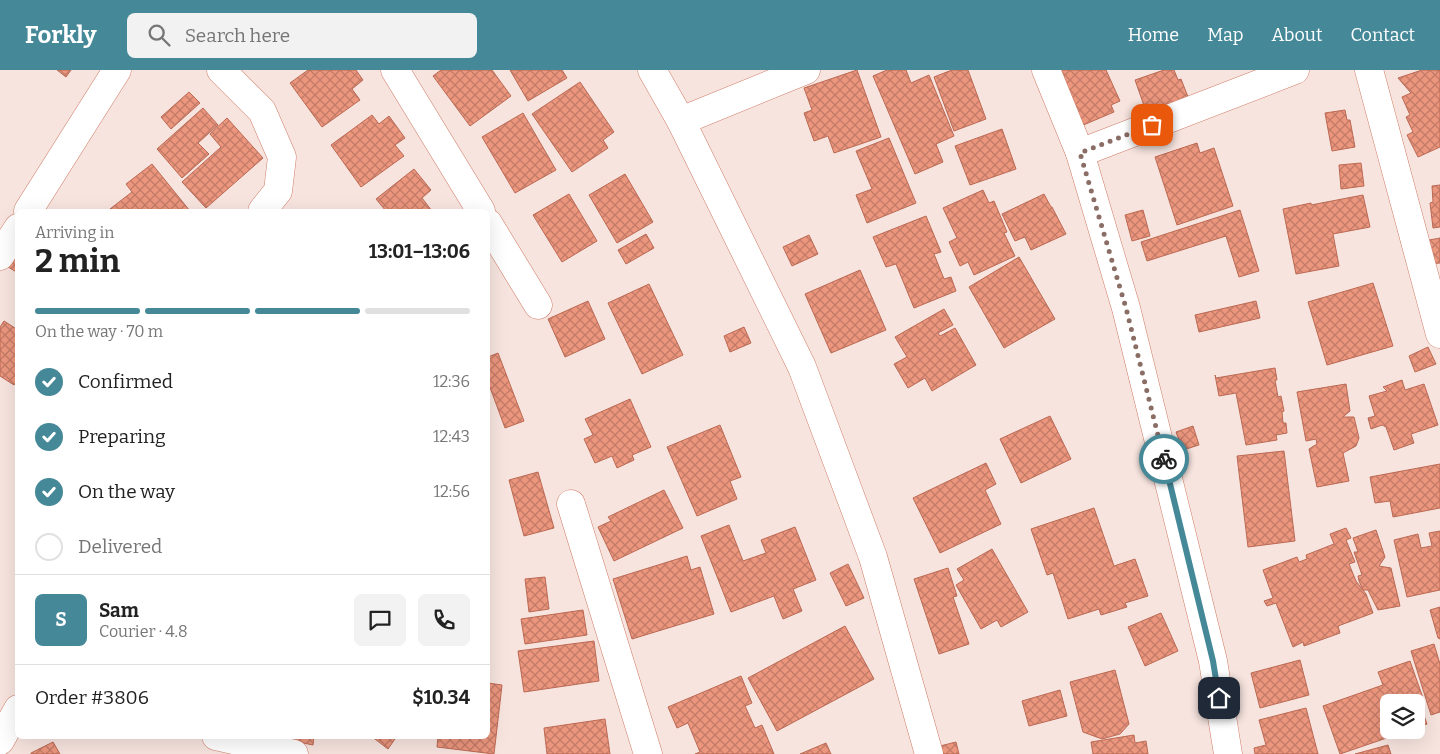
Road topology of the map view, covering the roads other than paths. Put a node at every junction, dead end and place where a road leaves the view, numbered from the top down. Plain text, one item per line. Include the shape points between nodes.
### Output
1 (117, 70) edge
2 (221, 70) edge
3 (395, 70) edge
4 (652, 70) edge
5 (806, 70) edge
6 (1046, 70) edge
7 (1295, 70) edge
8 (1369, 70) edge
9 (681, 121) junction
10 (1080, 153) junction
11 (29, 209) edge
12 (264, 209) edge
13 (480, 209) edge
14 (490, 225) edge
15 (15, 233) edge
16 (0, 256) edge
17 (538, 305) dead end
18 (1440, 334) edge
19 (571, 504) dead end
20 (15, 714) edge
21 (229, 739) edge
22 (0, 741) edge
23 (294, 754) edge
24 (648, 754) edge
25 (929, 754) edge
26 (1228, 754) edge

1 - 11 street
2 - 12 street via 262,111 282,157 278,191
3 - 13 street
4 - 9 street
5 - 9 street
6 - 10 street
7 - 10 street
8 - 18 street
9 - 25 street via 802,367 874,557
10 - 26 street via 1126,308 1213,661
14 - 17 street
15 - 16 street
19 - 24 street
20 - 22 street
21 - 23 street

